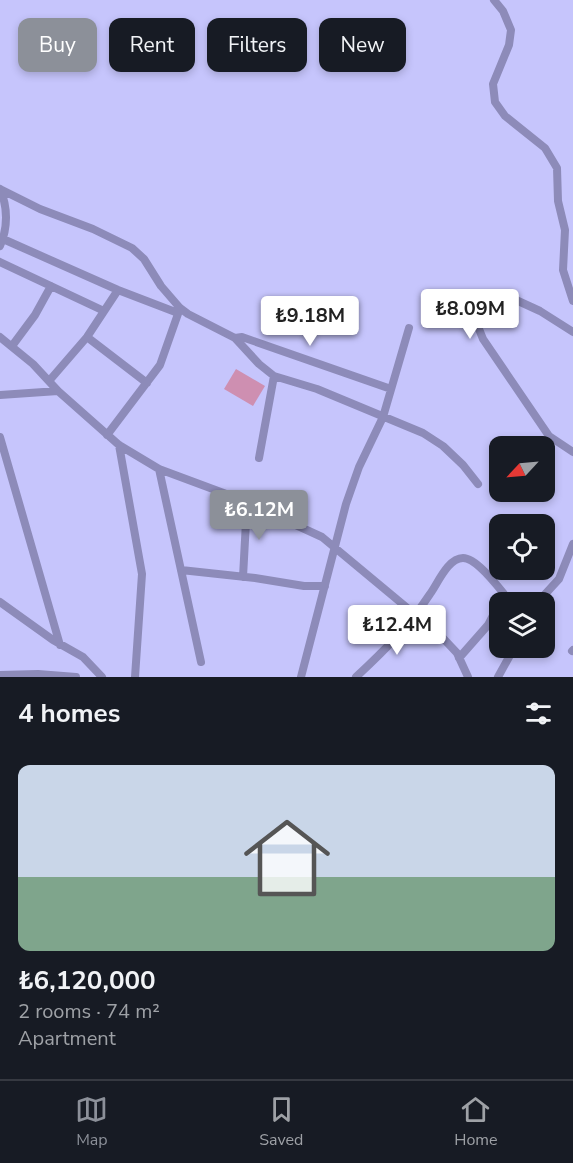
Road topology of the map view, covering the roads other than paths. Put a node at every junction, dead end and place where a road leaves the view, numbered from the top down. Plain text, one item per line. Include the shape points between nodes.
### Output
1 (494, 0) edge
2 (0, 189) edge
3 (3, 217) edge
4 (1, 243) edge
5 (0, 262) edge
6 (51, 286) junction
7 (118, 290) junction
8 (573, 301) edge
9 (179, 310) junction
10 (104, 311) junction
11 (409, 328) dead end
12 (573, 332) edge
13 (87, 336) junction
14 (0, 337) edge
15 (235, 338) junction
16 (12, 346) junction
17 (274, 376) junction
18 (49, 381) junction
19 (147, 383) junction
20 (391, 389) junction
21 (58, 391) junction
22 (0, 394) edge
23 (382, 417) junction
24 (107, 435) junction
25 (0, 437) edge
26 (119, 445) junction
27 (573, 452) edge
28 (259, 458) dead end
29 (159, 469) junction
30 (478, 484) dead end
31 (247, 503) junction
32 (573, 544) edge
33 (334, 548) junction
34 (181, 570) junction
35 (243, 577) junction
36 (325, 586) junction
37 (547, 592) edge
38 (0, 602) edge
39 (416, 615) junction
40 (60, 645) junction
41 (459, 658) junction
42 (508, 658) edge
43 (201, 662) dead end
44 (0, 675) edge
45 (76, 677) edge
46 (102, 677) edge
47 (135, 677) edge
48 (301, 677) edge
49 (356, 677) edge
50 (468, 677) edge
51 (498, 677) edge

1 - 8 street via 512,30 493,84 495,102 505,116 544,148 557,168 558,201 565,230 563,270
2 - 3 street
2 - 9 street via 136,251
3 - 4 street
4 - 7 street
5 - 6 street
6 - 10 street
6 - 16 street
7 - 9 street
7 - 10 street
9 - 15 street
9 - 19 street via 162,361
10 - 13 street
11 - 20 street
12 - 27 street via 516,300 506,300 483,314 477,324 483,339 549,436
13 - 18 street
13 - 19 street
14 - 16 street
15 - 17 street
15 - 20 street via 240,336
16 - 18 street
17 - 23 street via 317,389
17 - 28 street
18 - 21 street
19 - 24 street
20 - 23 street
21 - 22 street
21 - 24 street
23 - 30 street via 432,438
23 - 33 street via 359,467
24 - 26 street
25 - 40 street
26 - 29 street
26 - 47 street via 142,574
29 - 31 street
29 - 34 street
31 - 33 street via 322,537
31 - 35 street
32 - 37 street via 559,579
33 - 36 street
33 - 39 street
34 - 35 street
34 - 43 street
35 - 36 street
36 - 48 street
38 - 40 street
39 - 41 street
39 - 41 street via 451,563 468,558 478,565 504,594 488,625
39 - 49 street
40 - 46 street via 83,657
41 - 50 street
42 - 51 street
44 - 45 street

